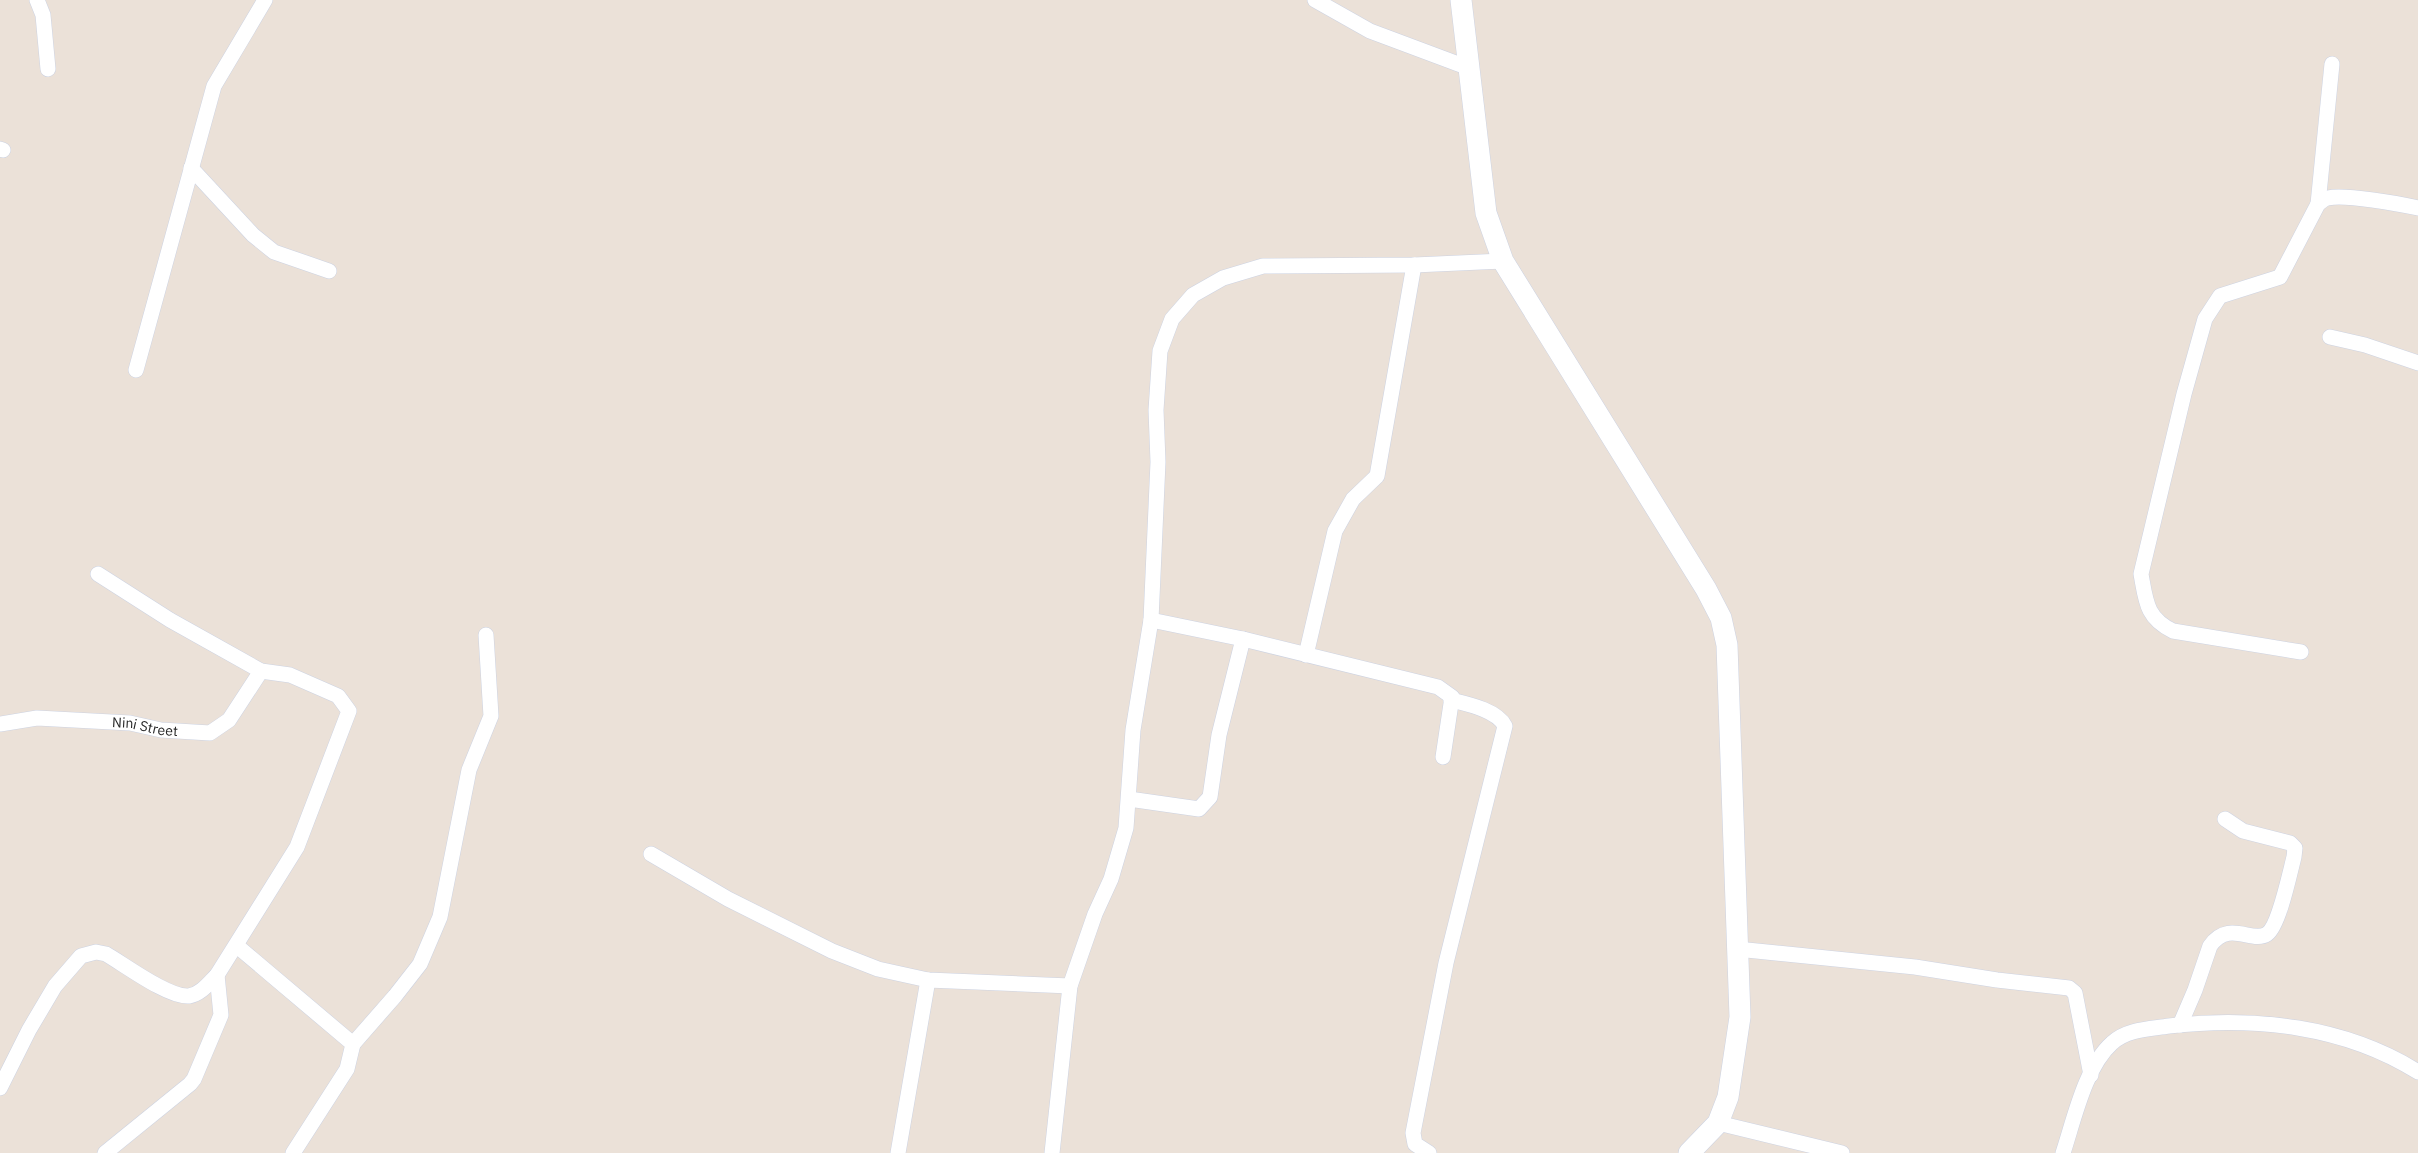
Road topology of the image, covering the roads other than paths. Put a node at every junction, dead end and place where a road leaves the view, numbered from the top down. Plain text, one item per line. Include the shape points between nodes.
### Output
1 (37, 0) edge
2 (265, 0) edge
3 (1315, 0) edge
4 (1461, 0) edge
5 (2332, 64) dead end
6 (1469, 68) junction
7 (48, 69) dead end
8 (190, 168) junction
9 (2318, 204) junction
10 (2418, 208) edge
11 (1503, 262) junction
12 (1414, 265) junction
13 (329, 271) dead end
14 (2330, 337) dead end
15 (2418, 363) edge
16 (136, 370) dead end
17 (98, 574) dead end
18 (1151, 620) junction
19 (486, 635) dead end
20 (1243, 639) junction
21 (2301, 652) dead end
22 (1306, 655) junction
23 (261, 671) junction
24 (1451, 700) junction
25 (0, 724) edge
26 (1443, 757) dead end
27 (1129, 799) junction
28 (2225, 819) dead end
29 (651, 854) dead end
30 (237, 946) junction
31 (1737, 949) junction
32 (217, 975) junction
33 (928, 980) junction
34 (1070, 986) junction
35 (2180, 1025) junction
36 (353, 1044) junction
37 (2418, 1072) edge
38 (2091, 1075) junction
39 (0, 1088) edge
40 (1718, 1123) junction
41 (105, 1153) edge
42 (293, 1153) edge
43 (898, 1153) edge
44 (1052, 1153) edge
45 (1429, 1153) edge
46 (1689, 1153) edge
47 (1842, 1153) edge
48 (2063, 1153) edge

1 - 7 street via 43,15
2 - 8 street via 214,86
3 - 6 street via 1370,31
4 - 6 street
5 - 9 street
6 - 11 street via 1486,213
8 - 13 street via 252,235 274,252
8 - 16 street
9 - 10 street via 2332,198 2397,203
9 - 21 street via 2280,277 2220,296 2205,319 2141,574 2146,603 2160,625 2186,634
11 - 12 street
11 - 31 street via 1665,522 1720,618 1726,645
12 - 18 street via 1262,266 1206,286 1177,312 1164,335 1160,351
12 - 22 street via 1377,476 1353,498 1335,531
14 - 15 street via 2366,344
17 - 23 street via 170,620
18 - 20 street
18 - 27 street via 1133,730
19 - 36 street via 491,716 469,770 440,918 420,964
20 - 22 street
20 - 27 street via 1219,735 1207,802 1199,809
22 - 24 street via 1428,684 1451,694
23 - 25 street, Nini Street via 229,720 210,734 130,724 37,718
23 - 30 street via 290,675 338,696 349,711 297,847
24 - 26 street
24 - 45 street via 1490,713 1505,726 1446,963 1412,1133 1415,1144
27 - 34 street via 1126,828 1111,879
28 - 35 street via 2243,831 2290,843 2295,848 2294,857 2278,914 2269,933 2262,936 2231,932 2214,940
29 - 33 street via 698,883 832,951 878,969
30 - 32 street
30 - 36 street
31 - 38 street via 1915,967 2069,988 2075,993
31 - 40 street via 1740,1017 1728,1097
32 - 39 street via 203,990 191,996 176,995 106,954 96,952 81,956 55,986
32 - 41 street via 221,1015 194,1078
33 - 34 street
33 - 43 street
34 - 44 street
35 - 37 street via 2282,1025 2378,1049
35 - 38 street via 2128,1033 2112,1042
36 - 42 street via 347,1069
38 - 48 street
40 - 46 street
40 - 47 street

